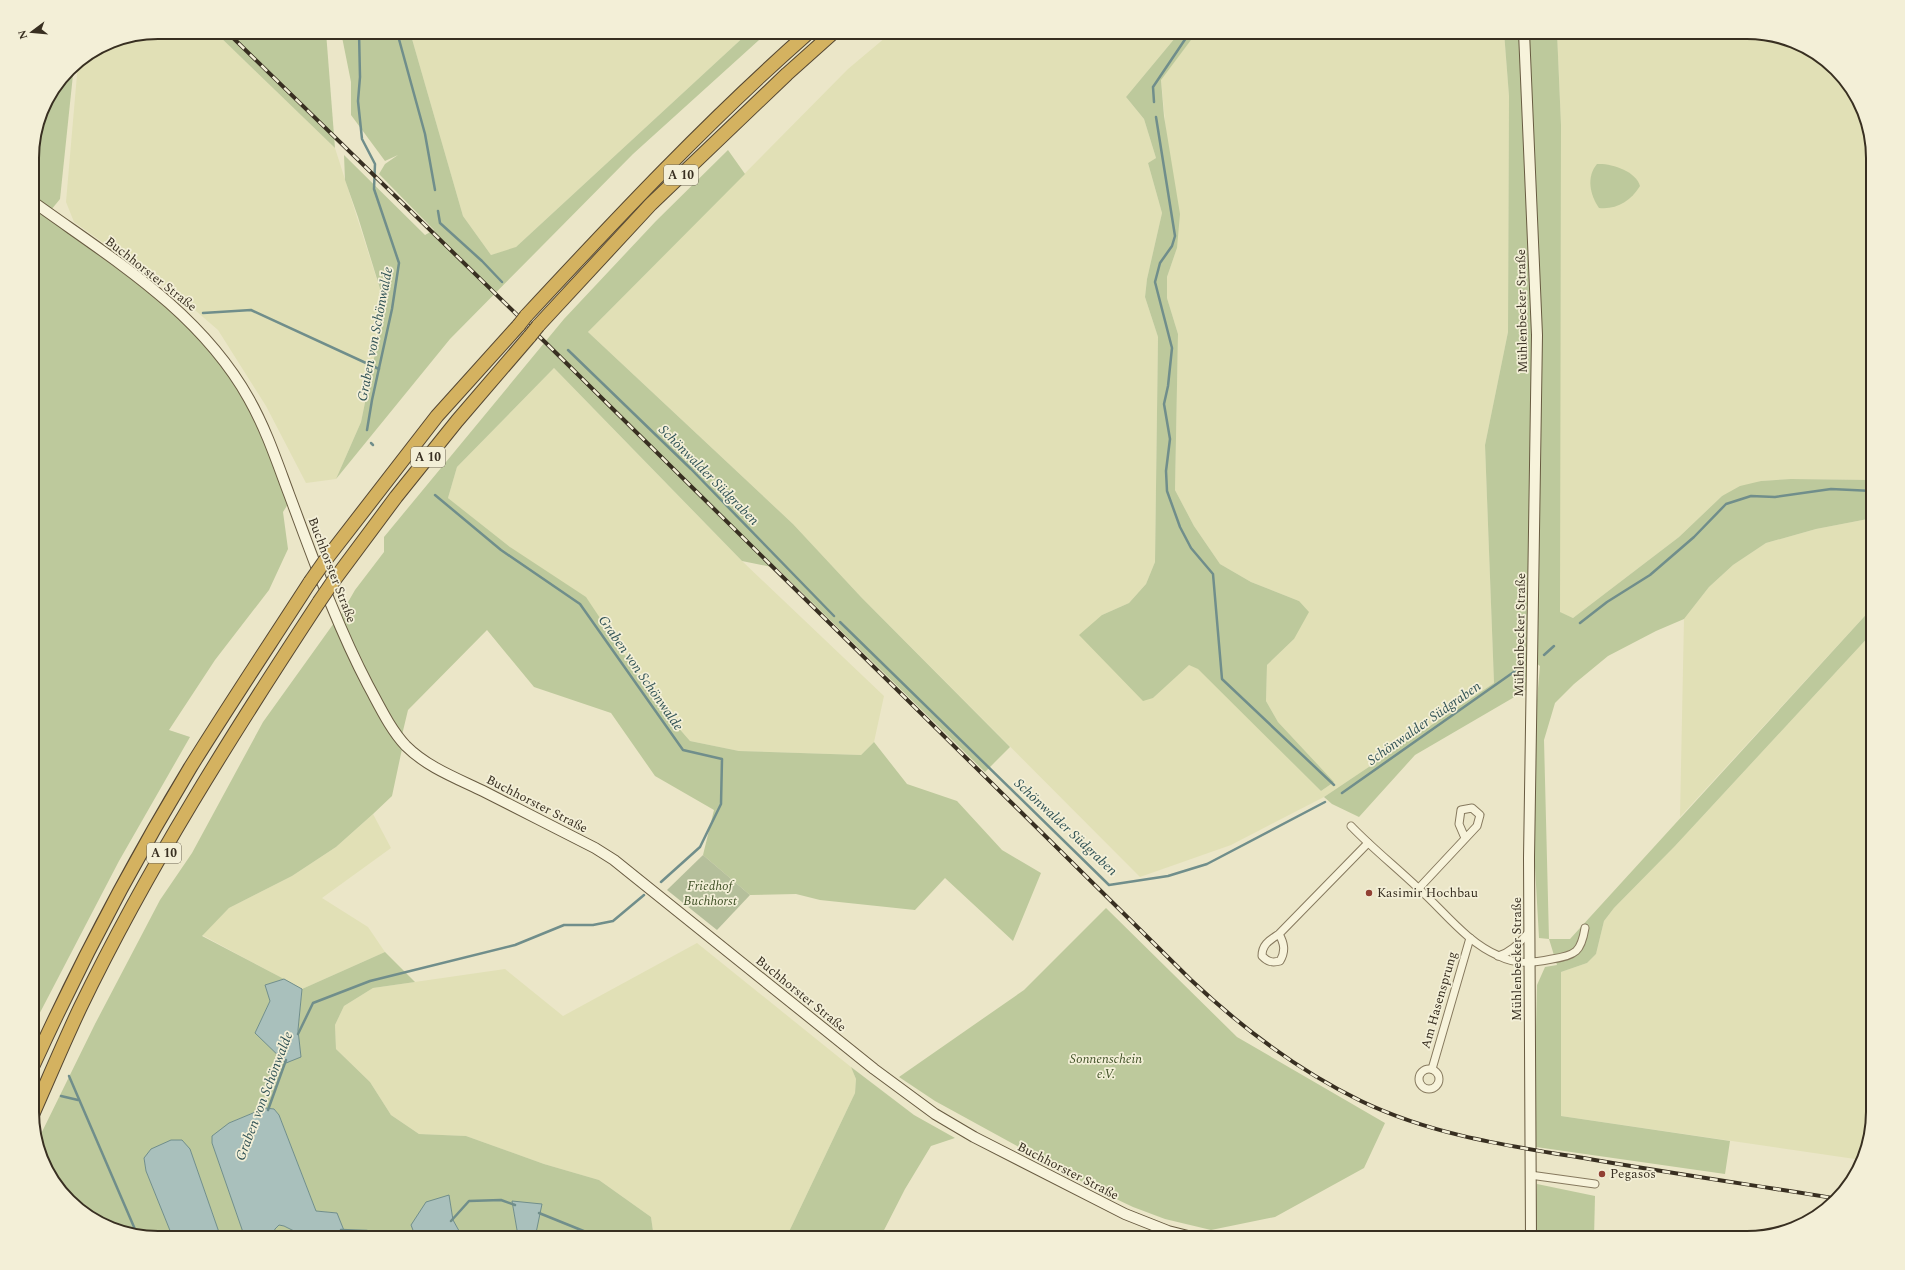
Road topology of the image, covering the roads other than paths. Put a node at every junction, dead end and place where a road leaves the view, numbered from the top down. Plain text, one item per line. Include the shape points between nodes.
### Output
1 (802, 39) edge
2 (826, 39) edge
3 (1524, 39) edge
4 (39, 206) edge
5 (1351, 826) dead end
6 (1465, 838) dead end
7 (1368, 843) junction
8 (1419, 888) junction
9 (1585, 928) dead end
10 (1529, 932) junction
11 (1279, 934) dead end
12 (1470, 938) junction
13 (1498, 956) junction
14 (1530, 963) junction
15 (39, 1054) edge
16 (1432, 1069) dead end
17 (39, 1100) edge
18 (1530, 1175) junction
19 (1595, 1184) dead end
20 (1168, 1231) edge
21 (1530, 1231) edge

1 - 15 highway, A 10, bridge via 717,118 621,214 522,320 437,416 324,562 206,742 155,828 89,950
2 - 17 highway, A 10, bridge via 651,204 534,331 396,497 332,583 234,735 155,868 81,1007
3 - 10 main road, Mühlenbecker Straße via 1537,335
4 - 20 main road, Buchhorster Straße via 176,308 210,342 236,376 269,440 336,617 353,655 392,726 412,751 440,770 614,860 874,1069 935,1114 974,1137 1124,1214
5 - 7 street, Am Hasensprung
6 - 8 street
7 - 8 street, Am Hasensprung
7 - 11 street
8 - 12 street, Am Hasensprung
9 - 14 street, Am Hasensprung via 1583,941 1577,951 1566,956
10 - 13 street via 1509,953
10 - 14 main road, Mühlenbecker Straße
12 - 13 street, Am Hasensprung
12 - 16 street, Am Hasensprung
13 - 14 street, Am Hasensprung via 1516,962
14 - 18 main road, Mühlenbecker Straße
18 - 19 street
18 - 21 main road, Mühlenbecker Straße

